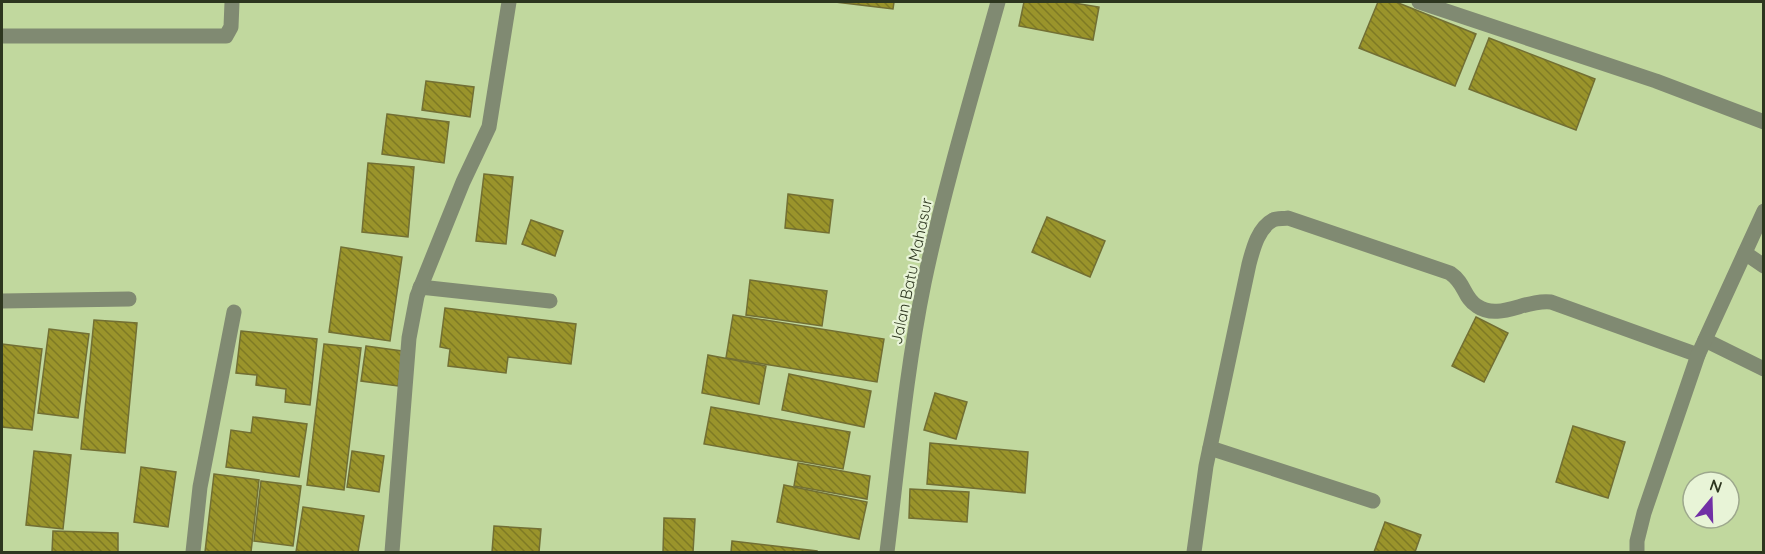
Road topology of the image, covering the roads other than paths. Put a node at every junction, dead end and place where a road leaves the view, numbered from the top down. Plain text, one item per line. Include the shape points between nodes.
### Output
1 (232, 2) edge
2 (509, 2) edge
3 (998, 2) edge
4 (1419, 2) edge
5 (2, 36) edge
6 (1764, 122) edge
7 (1764, 211) edge
8 (1745, 253) junction
9 (1764, 266) edge
10 (420, 287) junction
11 (129, 299) dead end
12 (2, 301) edge
13 (550, 301) dead end
14 (234, 312) dead end
15 (1705, 340) junction
16 (1698, 355) junction
17 (1764, 369) edge
18 (1210, 448) junction
19 (1373, 501) dead end
20 (193, 552) edge
21 (392, 552) edge
22 (887, 552) edge
23 (1194, 552) edge
24 (1637, 552) edge

1 - 5 street via 231,27 226,36
2 - 10 street via 489,127
3 - 22 street, Jalan Batu Mahasur via 942,203 924,284
4 - 6 street via 1656,81
7 - 8 street
8 - 9 street
8 - 15 street
10 - 13 street
10 - 21 street via 409,338
11 - 12 street
14 - 20 street via 200,487
15 - 16 street
15 - 17 street
16 - 18 street via 1551,303 1483,310 1468,298 1450,273 1288,218 1274,220 1256,240 1248,264
16 - 24 street via 1644,513
18 - 19 street
18 - 23 street

